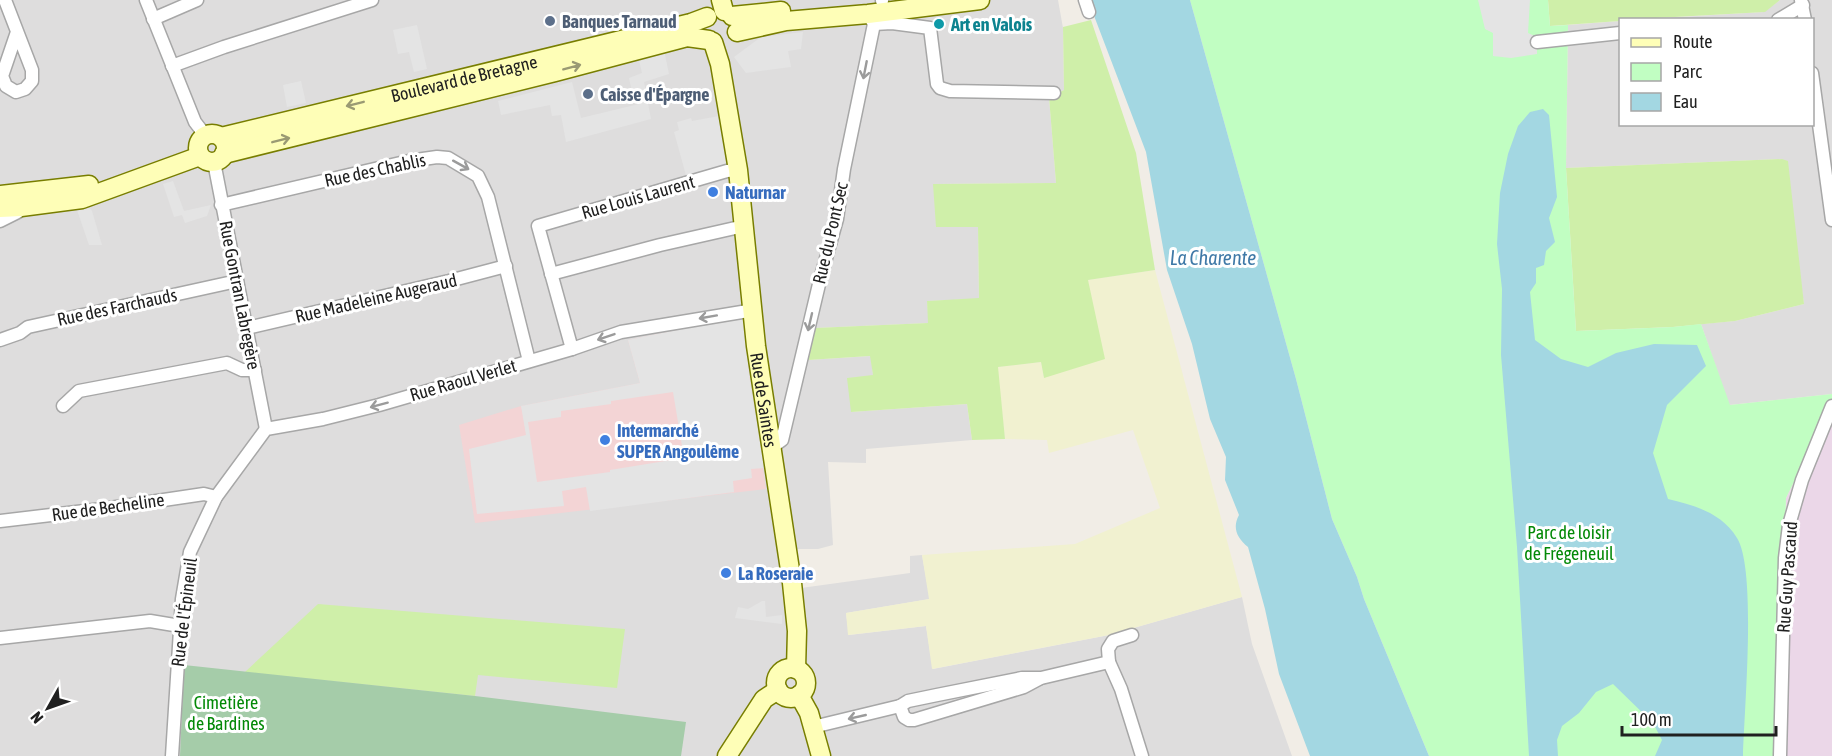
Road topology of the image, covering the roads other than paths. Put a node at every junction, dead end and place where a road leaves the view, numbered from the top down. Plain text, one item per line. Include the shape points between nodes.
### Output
1 (5, 0) edge
2 (146, 0) edge
3 (198, 0) edge
4 (372, 0) edge
5 (882, 0) edge
6 (980, 0) edge
7 (1802, 3) edge
8 (897, 5) edge
9 (936, 6) junction
10 (1781, 18) edge
11 (1805, 18) edge
12 (153, 19) junction
13 (871, 19) junction
14 (720, 21) edge
15 (930, 28) junction
16 (17, 32) dead end
17 (1619, 33) edge
18 (1537, 42) dead end
19 (172, 66) junction
20 (1814, 88) edge
21 (1054, 93) dead end
22 (210, 148) junction
23 (738, 170) junction
24 (0, 195) edge
25 (221, 205) junction
26 (21, 207) junction
27 (0, 208) edge
28 (1832, 220) edge
29 (0, 221) edge
30 (744, 226) junction
31 (506, 266) junction
32 (551, 274) junction
33 (237, 281) junction
34 (754, 310) junction
35 (247, 328) junction
36 (0, 340) edge
37 (572, 349) junction
38 (529, 361) junction
39 (255, 370) junction
40 (63, 406) dead end
41 (1832, 406) edge
42 (266, 429) junction
43 (771, 447) junction
44 (213, 503) junction
45 (0, 521) edge
46 (180, 626) junction
47 (1132, 635) dead end
48 (0, 638) edge
49 (1109, 662) junction
50 (796, 669) junction
51 (1041, 678) junction
52 (778, 690) junction
53 (799, 695) junction
54 (900, 706) junction
55 (813, 727) junction
56 (171, 756) edge
57 (727, 756) edge
58 (821, 756) edge
59 (1142, 756) edge
60 (1780, 756) edge

1 - 16 street
2 - 12 street, Rue Gontran Labregère
3 - 12 street
4 - 19 street
5 - 8 main road
5 - 14 main road
6 - 9 main road
7 - 10 street
7 - 11 street
8 - 9 main road
8 - 13 main road
8 - 15 street
9 - 15 street via 930,16
12 - 19 street, Rue Gontran Labregère
13 - 14 main road
13 - 15 street
13 -> 43 street, Rue du Pont Sec via 837,219 782,440
14 - 22 main road, Boulevard de Bretagne via 691,23
14 - 23 main road, Rue de Saintes via 720,64
15 - 21 street via 940,88 950,92
17 - 18 street
19 - 22 street, Rue Gontran Labregère
20 - 28 street
22 - 24 main road, Boulevard de Bretagne via 89,185
22 - 25 street, Rue Gontran Labregère
22 - 26 main road, Boulevard de Bretagne via 82,199
23 - 30 main road, Rue de Saintes
23 - 32 street, Rue Louis Laurent via 538,226
25 -> 31 street, Rue des Chablis via 409,161 448,158 478,176 488,197
25 - 33 street, Rue Gontran Labregère
26 - 27 main road, Boulevard de Bretagne
26 - 29 street
30 - 32 street
30 - 34 main road, Rue de Saintes
31 - 35 street, Rue Madeleine Augeraud
31 - 38 street, Rue des Chablis
32 - 37 street
33 - 35 street, Rue Gontran Labregère
33 - 36 street, Rue des Farchauds via 28,327
34 -> 37 street, Rue Raoul Verlet via 621,332
34 - 43 main road, Rue de Saintes
35 - 39 street, Rue Gontran Labregère
37 - 38 street, Rue Raoul Verlet
38 -> 42 street, Rue Raoul Verlet via 323,420
39 - 40 street via 242,370 228,363 216,365 79,391
39 - 42 street, Rue Gontran Labregère
41 - 60 street, Rue Guy Pascaud via 1802,480 1790,525 1785,569
42 - 44 street
43 - 50 main road, Rue de Saintes via 792,584
44 - 45 street, Rue de Becheline via 204,494
44 - 46 street, Rue de l'Épineuil via 190,552
46 - 48 street via 150,621
46 - 56 street, Rue de l'Épineuil
47 - 49 street via 1113,641 1108,649
49 - 51 street
49 - 59 street
50 - 52 main road via 780,674 776,681
50 - 53 main road via 805,679 805,688
51 - 54 street via 1011,680 908,701
51 - 54 street via 1024,687 914,720 904,717
52 - 53 main road via 790,697
52 - 57 main road via 764,699
53 - 55 main road
54 -> 55 street
55 - 58 main road

